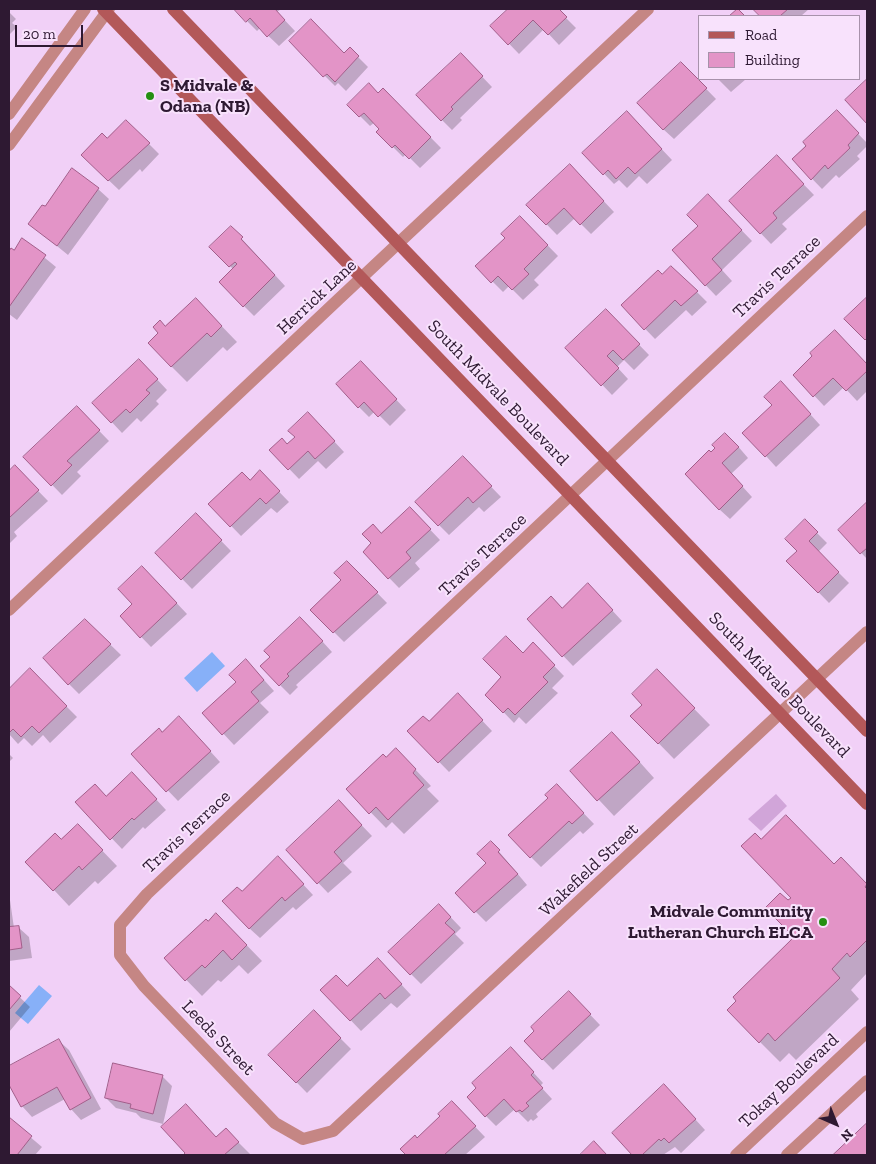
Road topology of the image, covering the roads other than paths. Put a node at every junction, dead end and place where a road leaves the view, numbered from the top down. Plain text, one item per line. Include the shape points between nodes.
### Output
1 (85, 9) edge
2 (173, 9) edge
3 (106, 10) edge
4 (645, 10) edge
5 (9, 114) edge
6 (9, 145) edge
7 (867, 216) edge
8 (400, 243) junction
9 (362, 278) junction
10 (606, 462) junction
11 (572, 494) junction
12 (9, 610) edge
13 (867, 632) edge
14 (818, 679) junction
15 (782, 713) junction
16 (867, 731) edge
17 (867, 804) edge
18 (124, 921) joint
19 (867, 1032) edge
20 (867, 1081) edge
21 (333, 1132) joint
22 (736, 1155) edge
23 (787, 1155) edge

1 - 5 street
2 - 8 main road, South Midvale Boulevard
3 - 6 street
3 - 9 main road, South Midvale Boulevard
4 - 8 street, Herrick Lane
7 - 10 street, Travis Terrace
8 - 9 street, Herrick Lane
8 - 10 main road, South Midvale Boulevard
9 - 11 main road, South Midvale Boulevard
9 - 12 street, Herrick Lane
10 - 11 street, Travis Terrace
10 - 14 main road, South Midvale Boulevard
11 - 15 main road, South Midvale Boulevard
11 - 18 street, Travis Terrace via 147,894
13 - 14 street, Wakefield Street
14 - 15 street, Wakefield Street
14 - 16 main road, South Midvale Boulevard
15 - 17 main road, South Midvale Boulevard
15 - 21 street, Wakefield Street
18 - 21 street, Leeds Street via 120,925 120,955 144,986 275,1123 303,1139
19 - 22 street, Tokay Boulevard
20 - 23 street

